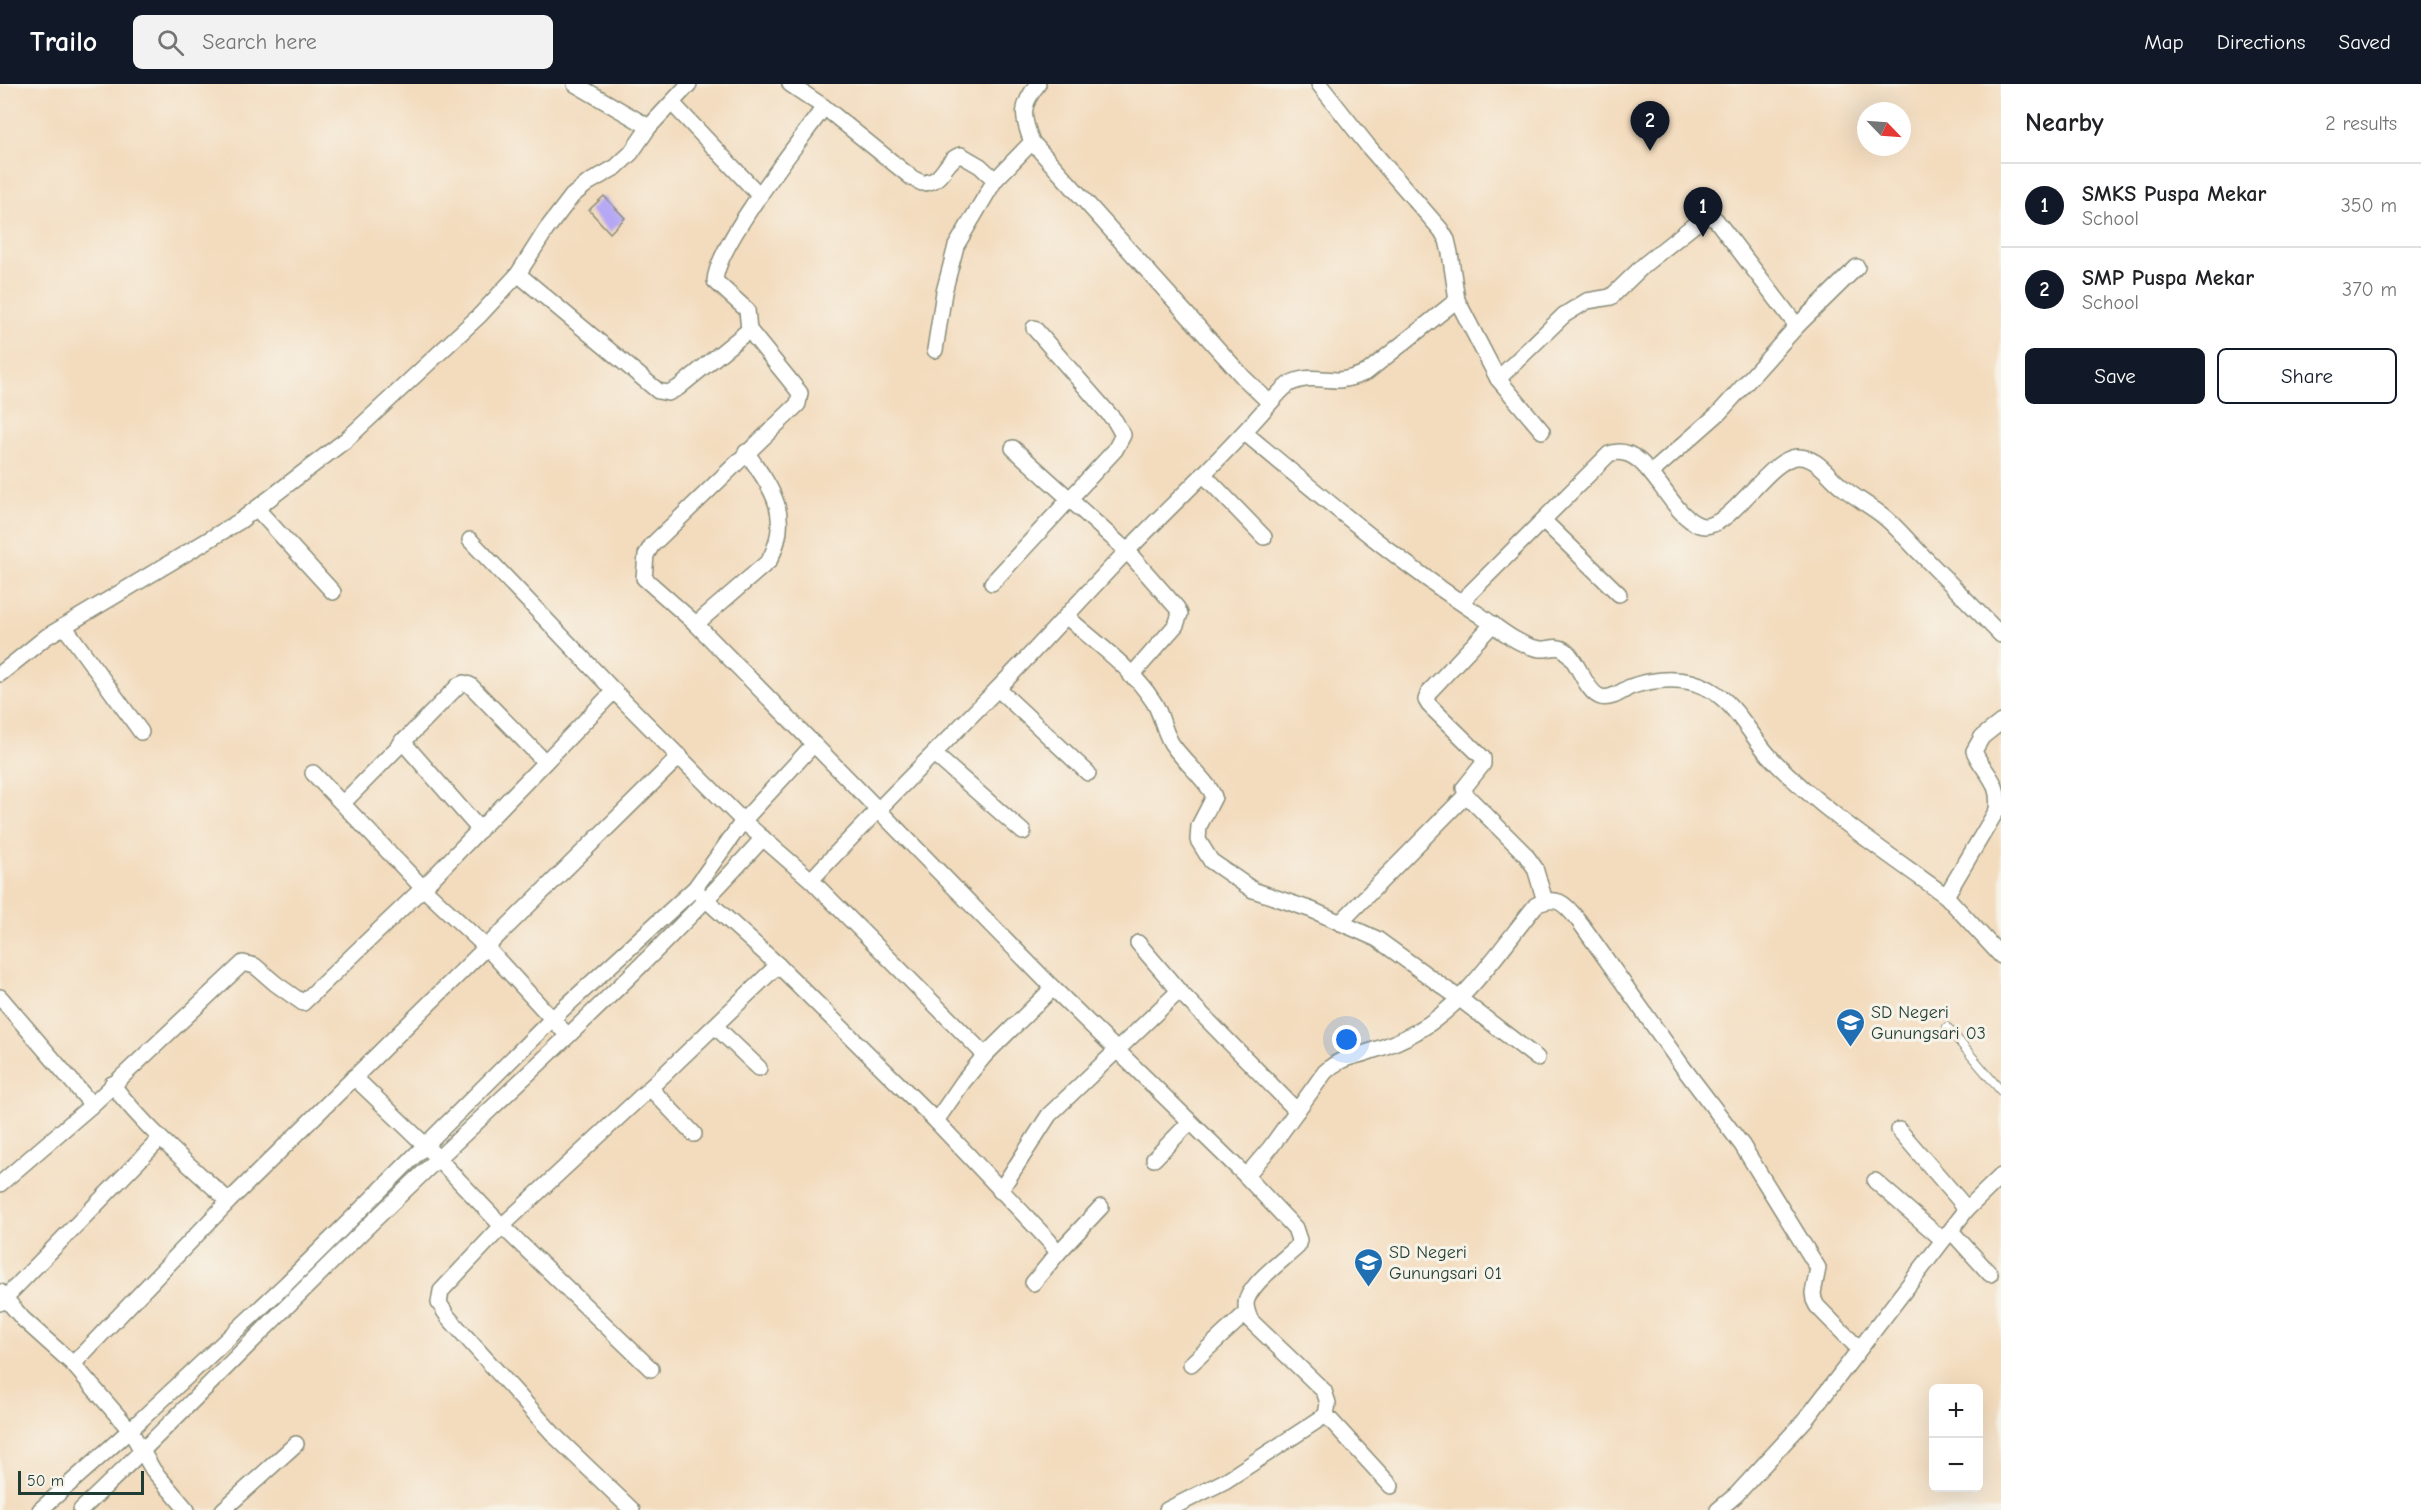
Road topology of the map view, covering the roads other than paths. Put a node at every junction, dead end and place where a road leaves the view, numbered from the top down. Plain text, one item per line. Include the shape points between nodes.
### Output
1 (575, 84) edge
2 (689, 84) edge
3 (790, 84) edge
4 (1038, 84) edge
5 (1319, 84) edge
6 (672, 103) junction
7 (824, 107) junction
8 (649, 127) junction
9 (1032, 142) junction
10 (995, 180) junction
11 (760, 196) junction
12 (1857, 267) dead end
13 (518, 274) junction
14 (1457, 300) junction
15 (1797, 326) junction
16 (1034, 328) dead end
17 (749, 330) junction
18 (935, 350) dead end
19 (1498, 379) junction
20 (1270, 403) junction
21 (1542, 431) dead end
22 (1245, 433) junction
23 (1013, 448) dead end
24 (746, 452) junction
25 (1651, 473) junction
26 (1203, 474) junction
27 (1069, 499) junction
28 (257, 509) junction
29 (1544, 520) junction
30 (1264, 537) dead end
31 (470, 540) dead end
32 (1127, 551) junction
33 (992, 583) dead end
34 (333, 592) dead end
35 (1619, 594) dead end
36 (1461, 602) junction
37 (1067, 617) junction
38 (696, 624) junction
39 (1493, 624) junction
40 (64, 626) junction
41 (2001, 635) edge
42 (0, 674) edge
43 (1131, 676) junction
44 (998, 689) junction
45 (614, 691) junction
46 (2001, 722) edge
47 (141, 732) dead end
48 (402, 741) junction
49 (813, 746) junction
50 (934, 754) junction
51 (680, 756) junction
52 (545, 762) junction
53 (1088, 772) dead end
54 (313, 773) dead end
55 (1466, 795) junction
56 (343, 803) junction
57 (878, 808) junction
58 (743, 821) junction
59 (480, 830) junction
60 (1023, 832) dead end
61 (763, 838) junction
62 (811, 880) junction
63 (423, 888) junction
64 (695, 888) junction
65 (1946, 896) junction
66 (707, 901) junction
67 (1545, 901) junction
68 (1340, 923) junction
69 (1138, 943) dead end
70 (487, 948) junction
71 (2001, 956) edge
72 (778, 964) junction
73 (1053, 988) junction
74 (1179, 991) junction
75 (0, 997) edge
76 (1460, 999) junction
77 (552, 1018) junction
78 (715, 1026) junction
79 (1947, 1027) dead end
80 (568, 1036) junction
81 (1116, 1050) junction
82 (985, 1055) junction
83 (1537, 1058) dead end
84 (759, 1068) dead end
85 (354, 1077) junction
86 (112, 1084) junction
87 (650, 1088) junction
88 (2001, 1091) edge
89 (92, 1105) junction
90 (1297, 1112) junction
91 (936, 1121) junction
92 (1190, 1122) junction
93 (1899, 1130) dead end
94 (694, 1134) dead end
95 (160, 1139) junction
96 (426, 1146) junction
97 (1154, 1158) dead end
98 (438, 1159) junction
99 (1246, 1176) junction
100 (2001, 1176) edge
101 (1875, 1181) dead end
102 (0, 1184) edge
103 (1000, 1191) junction
104 (229, 1201) junction
105 (1101, 1207) dead end
106 (1967, 1209) junction
107 (502, 1226) junction
108 (1947, 1236) junction
109 (1059, 1253) junction
110 (1990, 1274) dead end
111 (1033, 1283) dead end
112 (2, 1298) edge
113 (257, 1312) junction
114 (1247, 1312) junction
115 (269, 1323) junction
116 (1859, 1349) junction
117 (73, 1364) junction
118 (1191, 1364) dead end
119 (651, 1370) dead end
120 (1326, 1415) junction
121 (130, 1430) junction
122 (296, 1444) dead end
123 (141, 1452) junction
124 (1391, 1486) dead end
125 (40, 1510) edge
126 (81, 1510) edge
127 (187, 1510) edge
128 (223, 1510) edge
129 (632, 1510) edge
130 (1167, 1510) edge
131 (1718, 1510) edge

1 - 8 street
2 - 6 street
3 - 7 street
4 - 9 street via 1023,113
5 - 14 street via 1442,230 1450,253
6 - 8 street
6 - 11 street
7 - 10 street via 922,183 937,180 961,155
7 - 11 street
8 - 13 street via 632,153 572,196
9 - 10 street
9 - 20 street
10 - 18 street via 956,246
11 - 17 street via 716,272 715,281 747,310
12 - 15 street
13 - 17 street via 658,391 668,393 678,388
13 - 28 street via 480,315 346,439
14 - 19 street
14 - 20 street via 1367,372 1351,378 1320,377 1289,384
15 - 19 street via 1716,220 1703,218 1611,297 1587,301 1564,315
15 - 25 street via 1719,412
16 - 27 street via 1123,435 1115,450
17 - 24 street via 800,398
19 - 21 street
20 - 22 street
22 - 26 street
22 - 36 street via 1390,553
23 - 27 street
24 - 38 street via 776,497 776,549 769,561
24 - 38 street via 646,555 644,578
25 - 29 street via 1626,451 1617,450
25 - 41 street via 1692,521 1710,526 1781,464 1796,457 1815,461 1882,515
26 - 30 street
26 - 32 street
27 - 32 street
27 - 33 street
28 - 34 street
28 - 40 street
29 - 35 street
29 - 36 street
31 - 45 street
32 - 37 street
32 - 43 street via 1180,614 1176,625
36 - 39 street
37 - 43 street
37 - 44 street
38 - 49 street
39 - 55 street via 1429,692 1426,700 1483,758 1484,764 1464,788
39 - 65 street via 1533,648 1559,648 1567,652 1592,691 1603,698 1646,681 1662,679 1708,688 1729,702 1771,758 1829,811
40 - 42 street
40 - 47 street
43 - 68 street via 1153,700 1171,744 1211,789 1214,797 1199,826 1198,840 1211,861 1253,890
44 - 50 street
44 - 53 street
45 - 51 street
45 - 52 street
46 - 65 street via 1982,737 1974,751 2000,790 1998,810
48 - 52 street via 464,683
48 - 56 street
48 - 59 street
49 - 57 street
49 - 58 street
50 - 57 street
50 - 60 street
51 - 58 street
51 - 70 street
52 - 59 street
54 - 56 street
55 - 67 street via 1525,854 1535,868
55 - 68 street
56 - 63 street
57 - 62 street
57 - 73 street
58 - 61 street
58 - 64 street
59 - 63 street
61 - 62 street
61 - 66 street
62 - 82 street
63 - 70 street
63 - 86 street via 303,1003 255,966 243,963
64 - 66 street
64 - 77 street
65 - 71 street
66 - 72 street
66 - 80 street
67 - 76 street via 1536,905
67 - 116 street via 1564,904 1579,921 1742,1145 1818,1268 1813,1293 1817,1306
68 - 76 street via 1377,939
69 - 74 street
70 - 77 street
70 - 85 street
72 - 78 street
72 - 91 street
73 - 81 street
73 - 82 street
74 - 81 street
74 - 90 street
75 - 89 street
76 - 83 street
76 - 90 street via 1417,1032 1335,1063
77 - 80 street
77 - 96 street
78 - 84 street
78 - 87 street
79 - 88 lane
80 - 98 street
81 - 92 street
81 - 103 street via 1049,1115
82 - 91 street
85 - 96 street
85 - 104 street
86 - 89 street
86 - 95 street
87 - 94 street
87 - 107 street
89 - 102 street
90 - 99 street
91 - 103 street
92 - 97 street
92 - 99 street
93 - 106 street
95 - 104 street
95 - 112 street
96 - 98 street
96 - 113 street
98 - 107 street
98 - 115 street
99 - 114 street via 1295,1228 1299,1240 1297,1247 1255,1287 1246,1300
100 - 106 street
101 - 108 street
103 - 109 street
104 - 117 street
105 - 109 street
106 - 108 street
107 - 119 street
107 - 129 street via 441,1291 439,1302 448,1317 556,1437
108 - 110 street
108 - 116 street
109 - 111 street
112 - 117 street
113 - 115 street
113 - 121 street
114 - 118 street
114 - 120 street via 1251,1321 1324,1391
115 - 123 street
116 - 131 street via 1806,1419
117 - 121 street
120 - 124 street
120 - 130 street via 1225,1481
121 - 123 street
121 - 125 street
122 - 128 street
123 - 126 street
123 - 127 street

